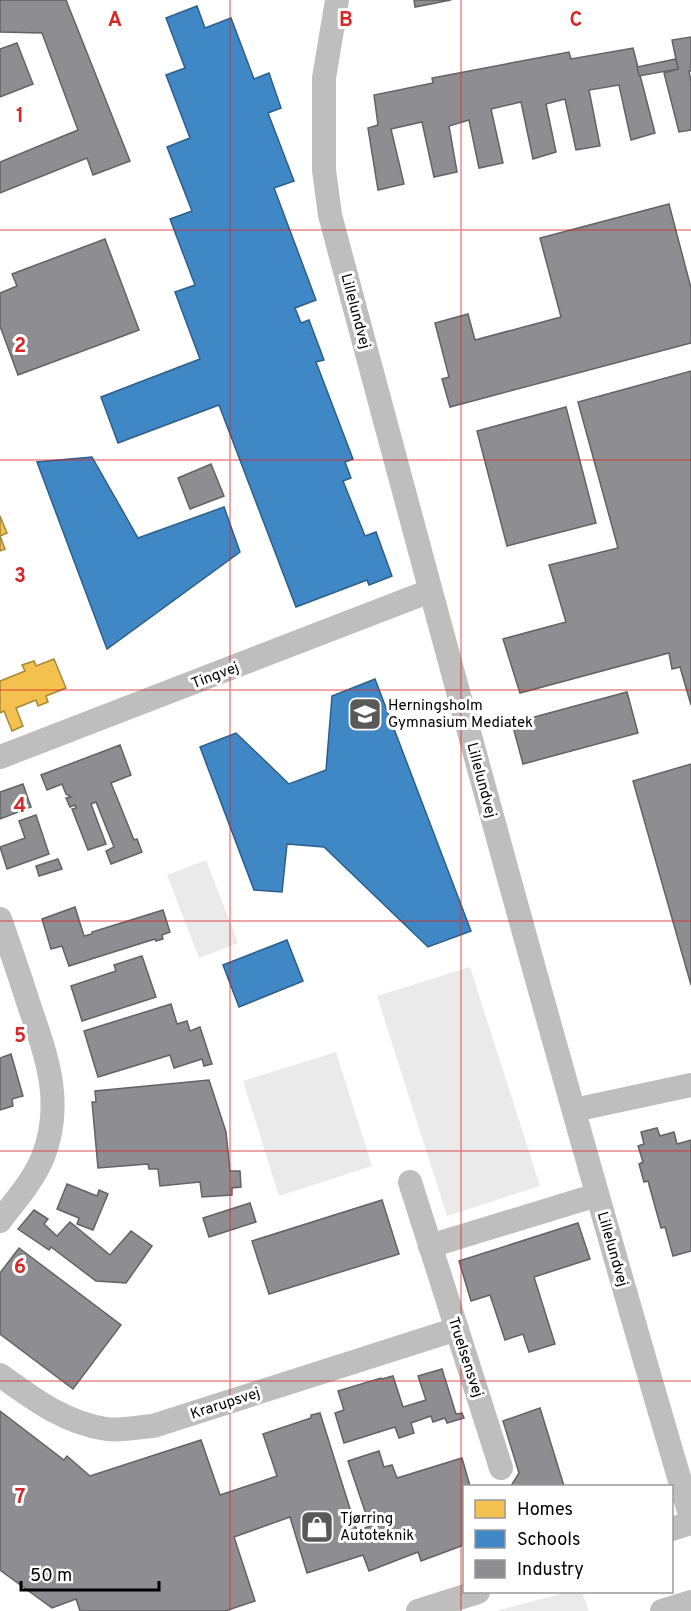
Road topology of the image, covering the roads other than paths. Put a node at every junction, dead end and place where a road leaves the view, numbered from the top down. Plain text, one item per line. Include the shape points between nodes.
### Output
1 (337, 0) edge
2 (430, 591) junction
3 (0, 757) edge
4 (0, 919) edge
5 (691, 1085) edge
6 (574, 1110) junction
7 (410, 1182) dead end
8 (597, 1195) junction
9 (0, 1221) edge
10 (430, 1246) junction
11 (457, 1329) junction
12 (0, 1375) edge
13 (501, 1468) dead end
14 (691, 1518) edge
15 (691, 1523) edge
16 (673, 1529) edge
17 (475, 1593) edge
18 (691, 1602) edge
19 (418, 1611) edge
20 (662, 1611) edge

1 - 2 street, Lillelundvej via 324,78 324,170 330,214
2 - 3 street, Tingvej
2 - 6 street, Lillelundvej
4 - 9 street via 47,1058 53,1091 52,1125 43,1157
5 - 6 street
6 - 8 street, Lillelundvej
7 - 10 street, Truelsensvej
8 - 10 street
8 - 14 street, Lillelundvej
10 - 11 street, Truelsensvej
11 - 12 street, Krarupsvej via 153,1426 108,1430 66,1419
11 - 13 street, Truelsensvej
15 - 16 street
17 - 19 street
18 - 20 street

